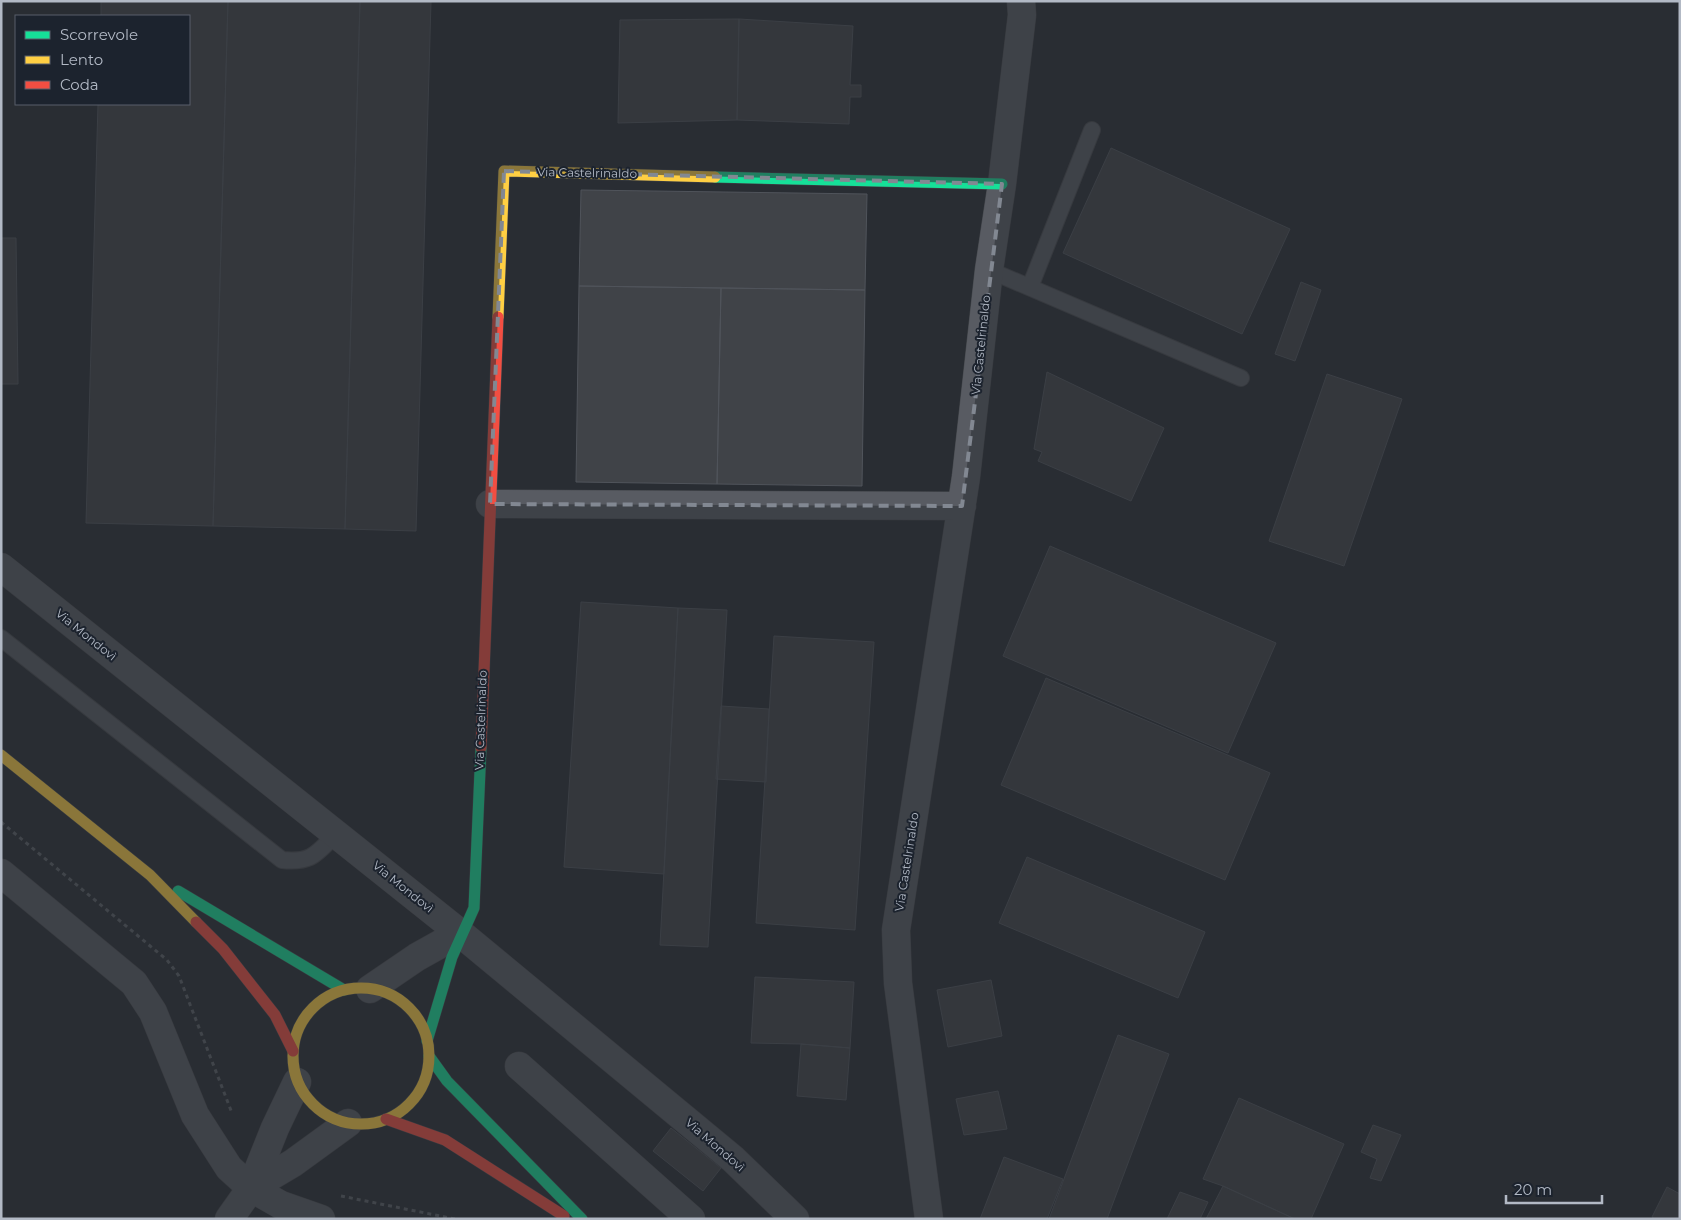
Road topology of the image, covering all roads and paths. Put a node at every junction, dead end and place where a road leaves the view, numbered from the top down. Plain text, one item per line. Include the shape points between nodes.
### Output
1 (1021, 1) edge
2 (1092, 130) dead end
3 (1002, 184) junction
4 (990, 270) junction
5 (1030, 288) junction
6 (1241, 378) dead end
7 (490, 504) junction
8 (962, 506) junction
9 (1, 567) edge
10 (1, 638) edge
11 (1, 754) edge
12 (1, 822) edge
13 (336, 834) junction
14 (1, 872) edge
15 (150, 875) junction
16 (460, 933) junction
17 (357, 990) junction
18 (427, 1041) junction
19 (293, 1051) junction
20 (429, 1056) junction
21 (519, 1066) dead end
22 (298, 1082) junction
23 (234, 1117) dead end
24 (386, 1120) junction
25 (348, 1123) junction
26 (251, 1188) junction
27 (333, 1194) dead end
28 (228, 1219) edge
29 (322, 1219) edge
30 (455, 1219) edge
31 (568, 1219) edge
32 (582, 1219) edge
33 (691, 1219) edge
34 (795, 1219) edge
35 (929, 1219) edge

1 - 3 street, Via Castelrinaldo
2 - 5 lane
3 - 4 street, Via Castelrinaldo
3 - 7 main road, Via Castelrinaldo via 504,171
4 - 5 lane
4 - 8 street, Via Castelrinaldo
5 - 6 lane
7 - 8 street
7 - 16 main road, Via Castelrinaldo via 474,908
8 - 35 street, Via Castelrinaldo via 896,930 898,983
9 - 13 street, Via Mondovì
10 - 13 lane via 282,860 309,858
11 - 15 main road
12 - 23 path via 167,960 179,976
13 - 16 street, Via Mondovì
14 - 26 street via 134,983 153,1012 195,1115 229,1168
15 - 17 main road
15 - 19 main road via 223,949 275,1015
16 - 17 street
16 - 18 main road, Via Castelrinaldo via 440,989
16 - 34 street, Via Mondovì via 733,1159
17 - 18 main road via 390,995 407,1006 420,1022
17 - 19 main road via 324,999 308,1012 298,1031
18 - 20 main road
19 - 22 main road via 293,1067
20 - 24 main road via 426,1076 417,1094 404,1109
20 - 32 main road via 447,1081
21 - 33 street
22 - 25 main road via 318,1109
22 - 26 street
24 - 25 main road via 368,1124
24 - 31 main road via 445,1140
25 - 26 street
26 - 28 street
26 - 29 street via 281,1205
27 - 30 path

